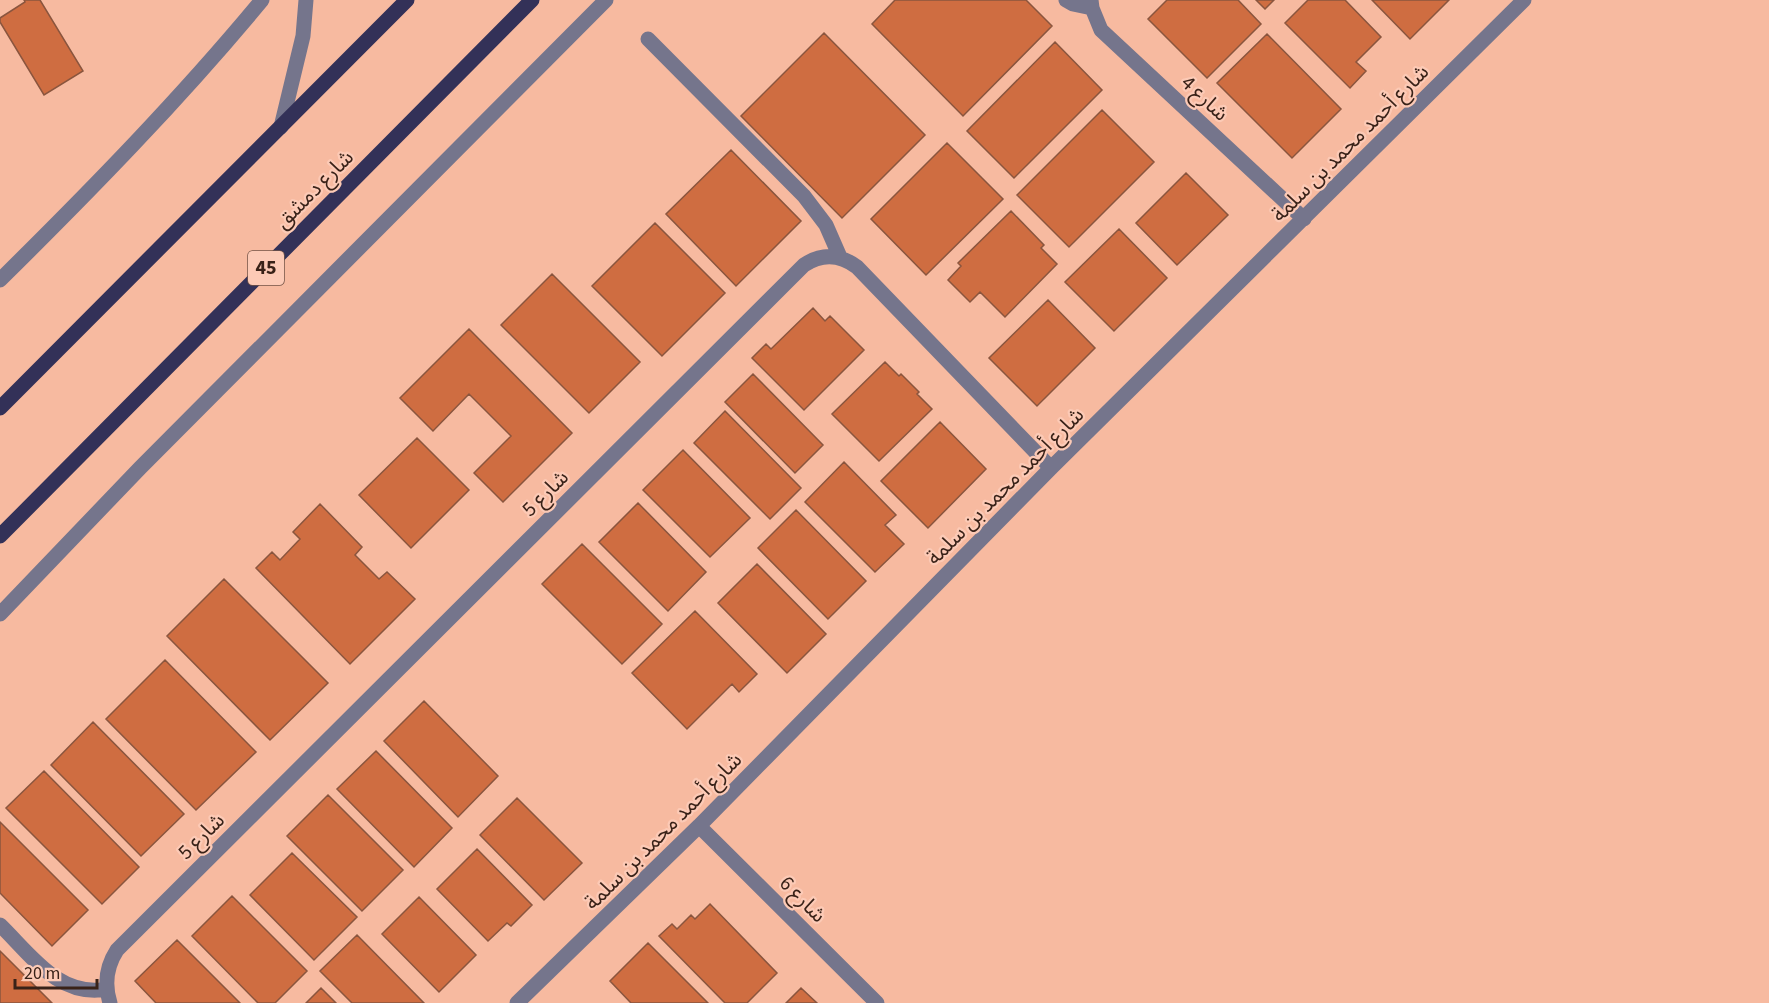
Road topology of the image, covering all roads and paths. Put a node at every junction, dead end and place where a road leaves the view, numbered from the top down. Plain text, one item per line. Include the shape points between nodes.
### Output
1 (262, 0) edge
2 (306, 0) edge
3 (407, 0) edge
4 (532, 0) edge
5 (606, 0) edge
6 (1066, 0) edge
7 (1524, 0) edge
8 (1092, 4) edge
9 (648, 39) dead end
10 (281, 127) junction
11 (1304, 219) junction
12 (840, 257) junction
13 (0, 280) edge
14 (0, 408) edge
15 (1050, 468) junction
16 (0, 536) edge
17 (0, 614) edge
18 (699, 826) junction
19 (0, 925) edge
20 (108, 996) edge
21 (517, 1003) edge
22 (877, 1003) edge

1 - 13 street via 206,68 108,173
2 - 10 street via 303,36
3 - 10 main road
4 - 16 main road, شارع دمشق / 45
5 - 17 street
6 - 8 street
7 - 11 street, شارع أحمد محمد بن سلمة
8 - 11 street, شارع 4 via 1101,30
9 - 12 street via 804,196 826,225
10 - 14 main road
11 - 15 street, شارع أحمد محمد بن سلمة
12 - 15 street via 857,267
12 - 20 street, شارع 5 via 819,257 804,265 117,950 106,977
15 - 18 street, شارع أحمد محمد بن سلمة
18 - 21 street, شارع أحمد محمد بن سلمة
18 - 22 street, شارع 6
19 - 20 street via 68,986

